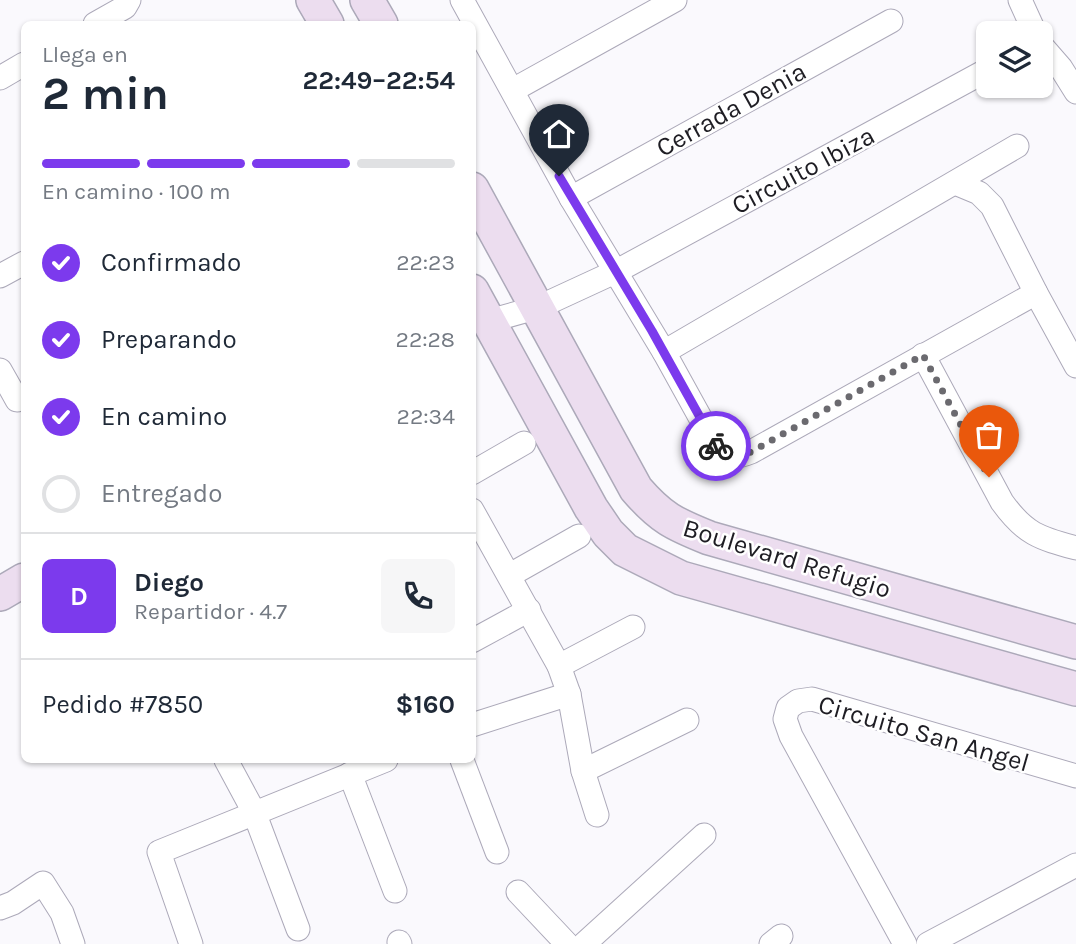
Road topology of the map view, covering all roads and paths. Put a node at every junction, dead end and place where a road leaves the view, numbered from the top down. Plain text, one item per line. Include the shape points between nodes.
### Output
1 (129, 0) edge
2 (313, 0) edge
3 (367, 0) edge
4 (462, 0) edge
5 (675, 0) edge
6 (1020, 0) edge
7 (100, 21) edge
8 (325, 21) edge
9 (379, 21) edge
10 (474, 21) edge
11 (1030, 21) edge
12 (891, 22) dead end
13 (476, 25) edge
14 (1053, 53) edge
15 (1069, 63) edge
16 (21, 66) edge
17 (976, 76) edge
18 (0, 78) edge
19 (513, 90) junction
20 (1076, 92) edge
21 (1017, 146) dead end
22 (955, 183) junction
23 (476, 196) edge
24 (571, 198) junction
25 (21, 265) edge
26 (617, 271) junction
27 (0, 276) edge
28 (1035, 293) junction
29 (476, 307) edge
30 (538, 307) junction
31 (481, 326) edge
32 (664, 352) junction
33 (923, 355) junction
34 (1076, 366) edge
35 (0, 370) edge
36 (14, 402) edge
37 (524, 443) dead end
38 (476, 471) edge
39 (476, 519) edge
40 (579, 536) dead end
41 (1076, 548) edge
42 (510, 575) junction
43 (21, 582) edge
44 (0, 594) edge
45 (529, 610) junction
46 (632, 627) dead end
47 (476, 639) edge
48 (1076, 642) edge
49 (559, 666) junction
50 (1076, 689) edge
51 (569, 694) junction
52 (476, 720) edge
53 (687, 720) dead end
54 (228, 763) edge
55 (463, 763) edge
56 (366, 765) edge
57 (583, 771) junction
58 (1076, 776) edge
59 (254, 812) junction
60 (597, 815) dead end
61 (704, 835) dead end
62 (496, 852) dead end
63 (1076, 865) edge
64 (395, 891) dead end
65 (519, 892) dead end
66 (0, 908) edge
67 (298, 929) dead end
68 (73, 944) edge
69 (191, 944) edge
70 (567, 944) edge
71 (584, 944) edge
72 (905, 944) edge
73 (928, 944) edge

1 - 7 street
2 - 8 street
3 - 9 street
4 - 10 street
5 - 19 street
6 - 11 street
12 - 24 street, Cerrada Denia
13 - 19 street
14 - 15 street
15 - 20 street
16 - 18 street
17 - 26 street, Circuito Ibiza
19 - 24 street
21 - 22 street
22 - 28 street via 979,193 992,206
22 - 32 street
23 - 30 street, Boulevard Refugio
24 - 26 street
25 - 27 street
26 - 30 street, Circuito Ibiza
26 - 32 street
28 - 33 street
28 - 34 street
29 - 31 street, Boulevard Refugio
30 - 31 street, Circuito Ibiza
30 - 48 street, Boulevard Refugio via 636,489 670,523
31 - 50 street, Boulevard Refugio via 591,508 625,551 681,578
32 - 33 street via 717,448 738,457
33 - 41 street via 1016,521 1044,539
35 - 36 street
37 - 38 street
39 - 42 street
40 - 42 street
42 - 45 street
43 - 44 street
45 - 47 street
45 - 49 street
46 - 49 street
49 - 51 street
51 - 52 street
51 - 57 street
53 - 57 street
54 - 59 street
55 - 62 street
56 - 59 street
56 - 64 street
57 - 60 street
58 - 72 street, Circuito San Angel via 813,699 788,708 785,719 791,736
59 - 67 street
59 - 69 street via 159,852
61 - 71 street
63 - 73 street
65 - 70 street
66 - 68 street via 43,883

